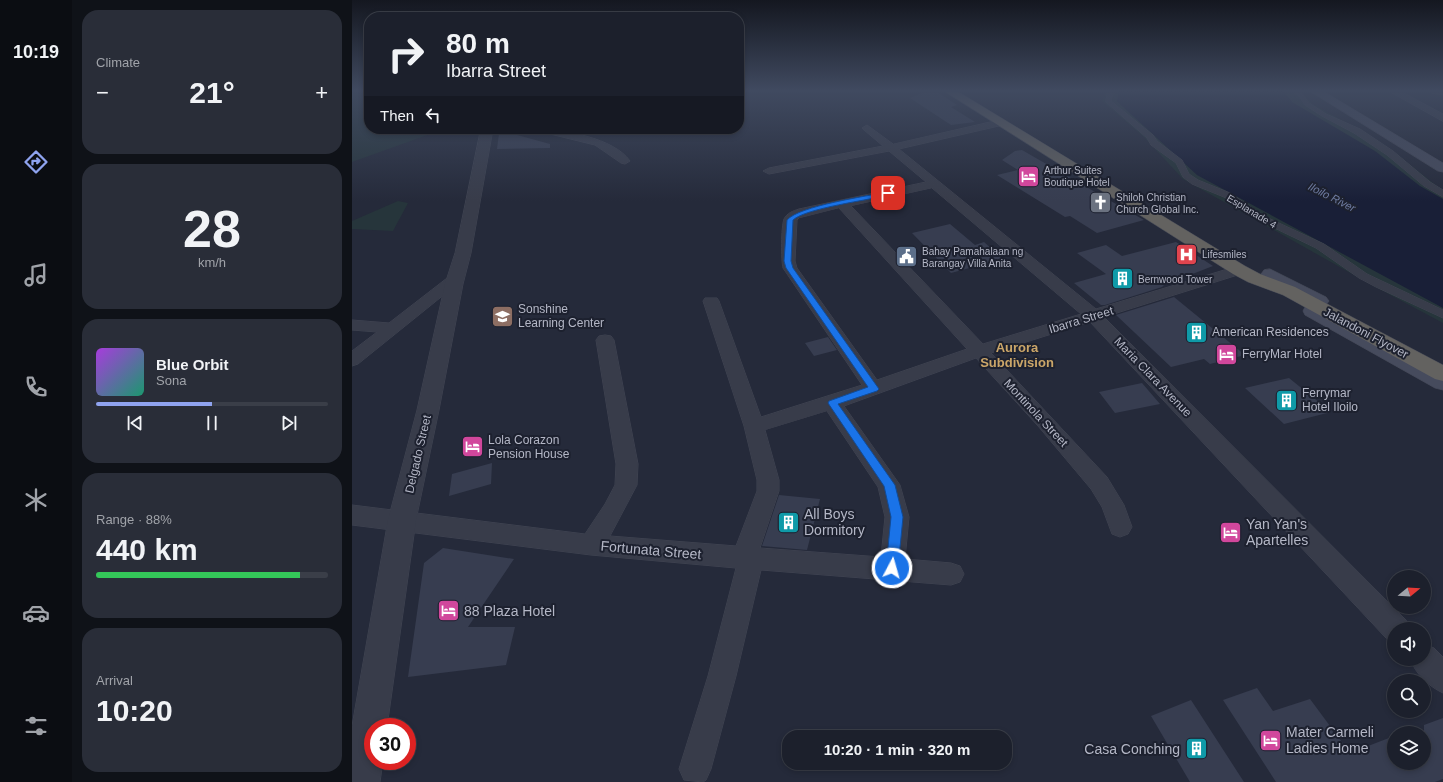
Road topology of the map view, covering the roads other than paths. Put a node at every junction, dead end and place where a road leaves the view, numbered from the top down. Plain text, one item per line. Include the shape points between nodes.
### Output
1 (980, 127) edge
2 (1011, 127) edge
3 (1015, 127) edge
4 (1139, 127) edge
5 (1350, 127) edge
6 (1375, 127) edge
7 (867, 128) dead end
8 (1024, 133) junction
9 (486, 134) edge
10 (562, 134) edge
11 (890, 148) junction
12 (625, 161) dead end
13 (1443, 168) edge
14 (769, 171) dead end
15 (935, 184) junction
16 (1443, 194) edge
17 (841, 203) junction
18 (1254, 274) junction
19 (456, 278) junction
20 (711, 301) dead end
21 (1443, 314) edge
22 (1094, 316) junction
23 (352, 325) edge
24 (394, 328) junction
25 (605, 340) dead end
26 (978, 351) junction
27 (352, 360) edge
28 (1443, 365) edge
29 (1443, 374) edge
30 (1443, 383) edge
31 (874, 389) junction
32 (832, 403) junction
33 (754, 426) junction
34 (352, 515) edge
35 (402, 520) junction
36 (1120, 526) dead end
37 (592, 544) junction
38 (747, 558) junction
39 (892, 568) junction
40 (951, 574) dead end
41 (1389, 622) edge
42 (1431, 665) edge
43 (1443, 678) edge
44 (695, 769) dead end
45 (361, 782) edge

1 - 11 street
2 - 8 highway
3 - 8 highway
4 - 21 street, Esplanade 4 via 1179,162 1186,175 1195,182 1227,195 1263,219 1314,243 1380,285
5 - 16 street via 1390,153
6 - 13 main road
7 - 11 street, Maria Clara Avenue
8 - 18 highway via 1165,223
8 - 18 highway via 1176,221
9 - 19 street, Delgado Street
10 - 12 street via 599,143
11 - 14 street
11 - 15 street, Maria Clara Avenue
15 - 17 street
15 - 22 street, Maria Clara Avenue
17 - 26 street, Montinola Street
17 - 31 street via 799,213 790,220 788,261 790,268
18 - 22 street, Ibarra Street
18 - 28 main road
18 - 29 highway, Jalandoni Flyover
18 - 30 main road
19 - 24 street
19 - 35 street, Delgado Street
20 - 33 street
22 - 26 street, Ibarra Street
22 - 41 street, Maria Clara Avenue
23 - 24 street
24 - 27 street
25 - 37 street via 627,464 626,485
26 - 31 street, Ibarra Street
26 - 36 street, Montinola Street via 1045,421 1099,483 1113,505
31 - 32 street, Ibarra Street
32 - 33 street, Ibarra Street
32 - 39 street via 890,485 897,517
33 - 38 street via 768,480 768,491
34 - 35 street, Fortunata Street
35 - 37 street, Fortunata Street
35 - 45 street, Delgado Street
37 - 38 street, Fortunata Street
38 - 39 street, Fortunata Street
38 - 44 street via 722,676
39 - 40 street, Fortunata Street
42 - 43 street

